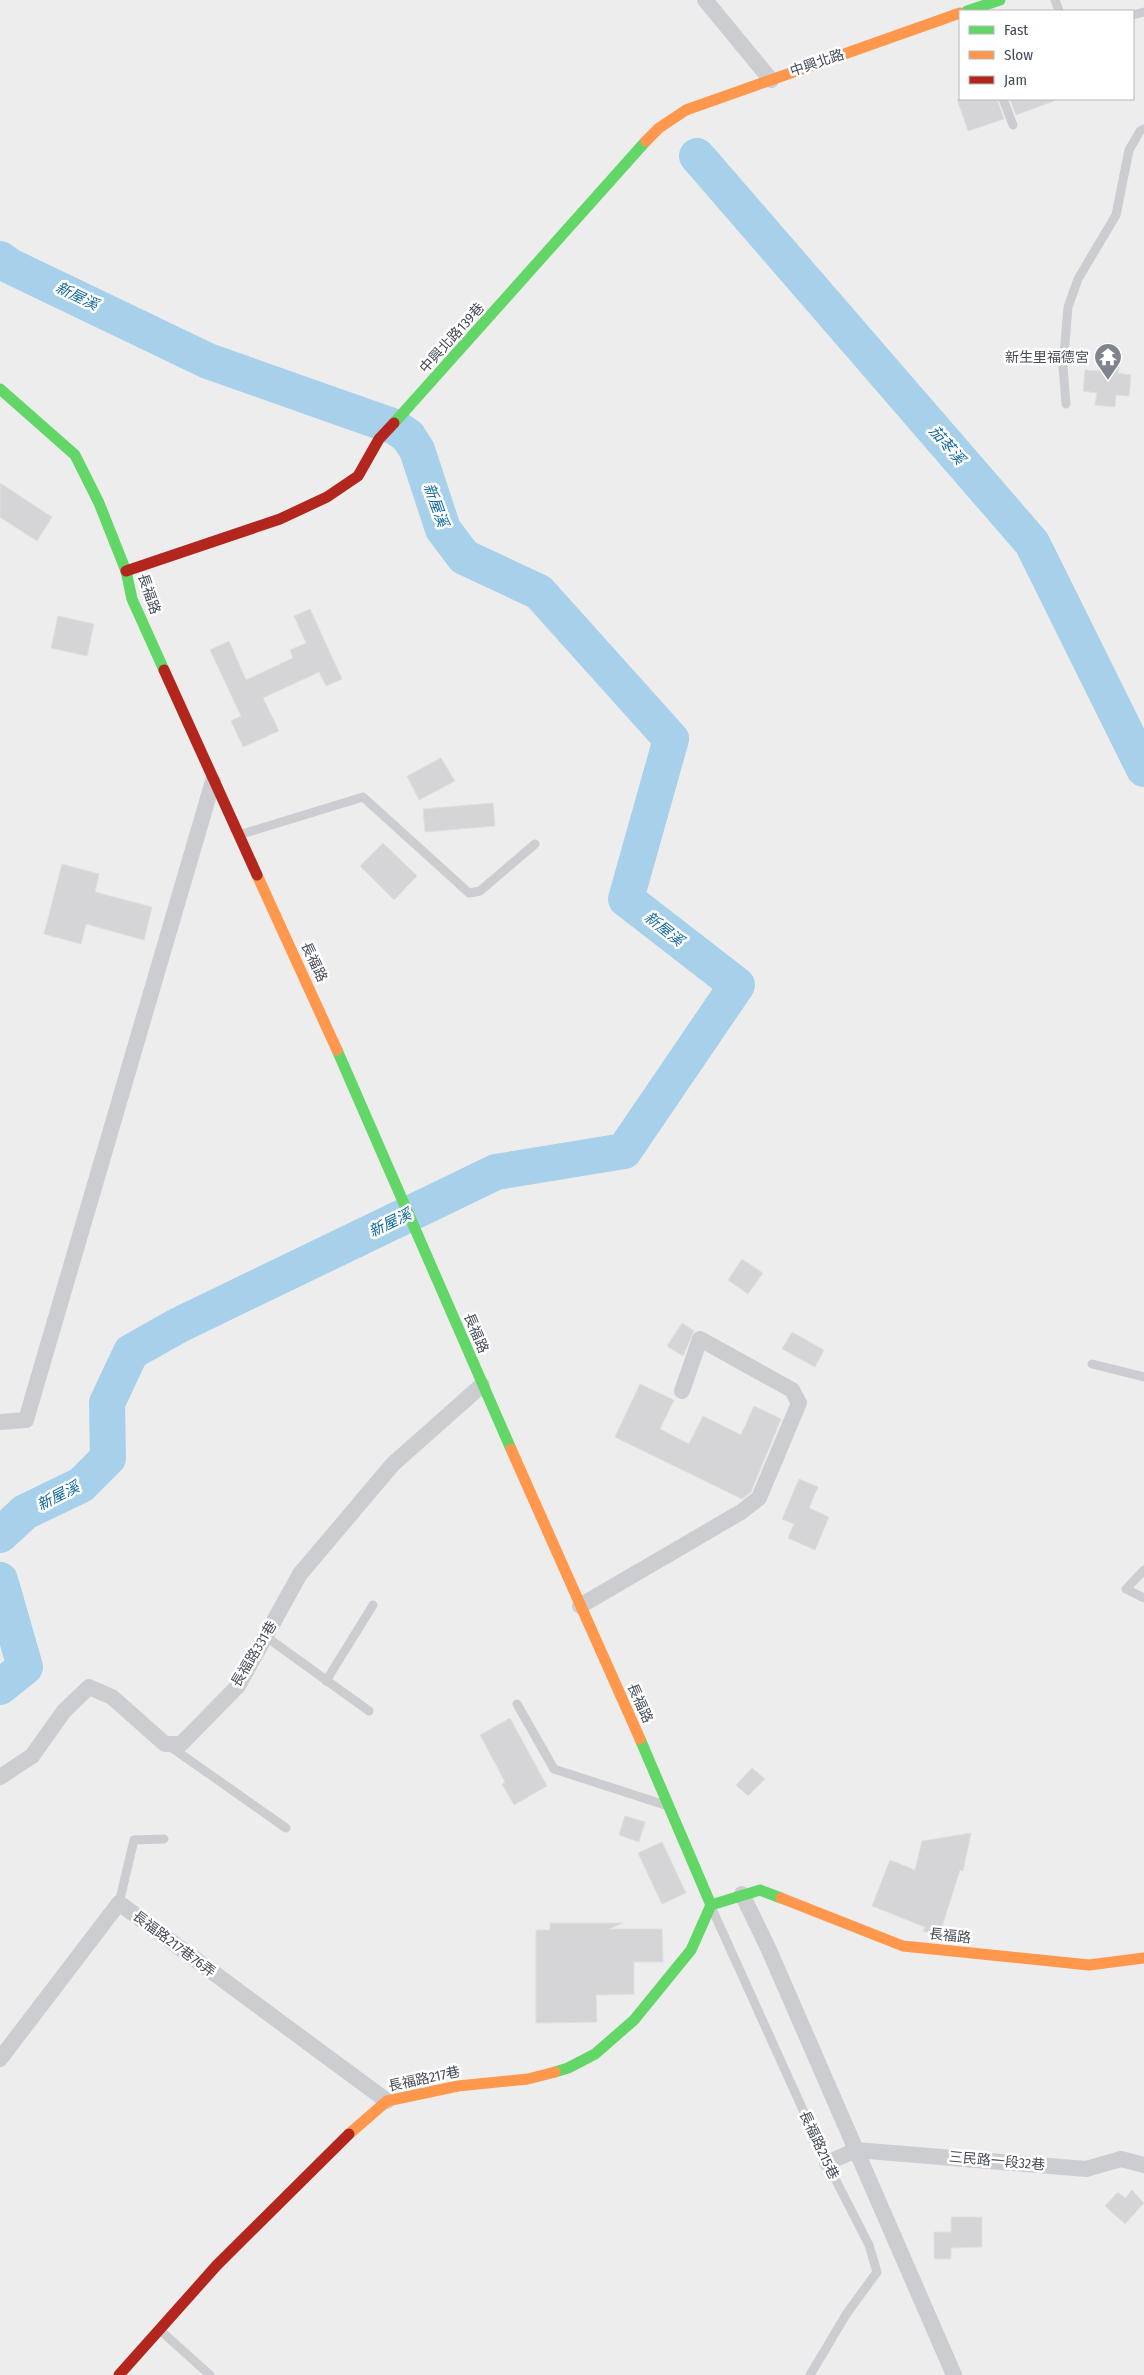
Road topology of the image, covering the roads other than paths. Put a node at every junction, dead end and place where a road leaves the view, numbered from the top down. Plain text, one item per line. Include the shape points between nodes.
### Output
1 (705, 0) edge
2 (1000, 0) edge
3 (965, 10) edge
4 (959, 12) edge
5 (771, 80) junction
6 (1003, 100) edge
7 (1013, 125) dead end
8 (1144, 129) edge
9 (0, 389) edge
10 (1066, 404) dead end
11 (126, 571) junction
12 (213, 781) junction
13 (239, 835) junction
14 (535, 844) dead end
15 (1092, 1364) dead end
16 (1144, 1377) edge
17 (482, 1385) junction
18 (682, 1391) dead end
19 (0, 1422) edge
20 (1144, 1570) edge
21 (1144, 1598) edge
22 (373, 1605) dead end
23 (580, 1606) junction
24 (265, 1636) junction
25 (326, 1681) junction
26 (517, 1704) dead end
27 (369, 1711) dead end
28 (165, 1744) junction
29 (0, 1777) edge
30 (670, 1806) junction
31 (286, 1828) dead end
32 (164, 1839) dead end
33 (742, 1894) junction
34 (119, 1903) junction
35 (711, 1905) junction
36 (1144, 1958) edge
37 (0, 2059) edge
38 (387, 2101) junction
39 (841, 2156) junction
40 (1144, 2165) edge
41 (158, 2329) junction
42 (119, 2375) edge
43 (210, 2375) edge
44 (810, 2375) edge
45 (954, 2375) edge

1 - 5 street, 中興北路
2 - 3 street, 中興北路
4 - 5 street, 中興北路
5 - 11 street, 中興北路139巷 via 686,110 659,128 379,439 358,476 327,497 280,519
6 - 7 lane
8 - 10 lane via 1129,150 1116,215 1078,279 1068,307 1063,367
9 - 11 street, 長福路 via 75,455 99,503
11 - 12 street, 長福路 via 132,599
12 - 13 street, 長福路
12 - 19 street via 26,1420
13 - 14 lane via 363,796 469,893 480,891
13 - 17 street, 長福路 via 325,1022
15 - 16 lane
17 - 23 street, 長福路
17 - 24 street, 長福路331巷 via 393,1464 300,1574
18 - 23 street via 700,1339 792,1390 799,1404 759,1498 742,1512
20 - 21 lane via 1126,1589
22 - 25 lane
23 - 30 street, 長福路
24 - 25 lane
24 - 28 street, 長福路331巷 via 238,1686 181,1744
25 - 27 lane
26 - 30 lane via 554,1769
28 - 29 street via 112,1697 88,1687 64,1711 32,1756
28 - 31 lane
30 - 35 street, 長福路
32 - 34 lane via 134,1840
33 - 35 street, 長福路
33 - 36 street, 長福路 via 760,1890 903,1946 1089,1965
33 - 39 street via 769,1950
34 - 37 street, 長福路217巷76弄
34 - 38 street, 長福路217巷76弄
35 - 38 street, 長福路217巷 via 691,1950 634,2020 595,2054 568,2068 528,2078 458,2086
35 - 39 lane, 長福路215巷
38 - 41 street, 長福路217巷 via 358,2125 217,2265
39 - 40 street, 三民路一段32巷 via 1086,2169 1121,2159
39 - 44 lane, 長福路215巷 via 876,2272
39 - 45 street
41 - 42 street, 長福路217巷
41 - 43 lane

